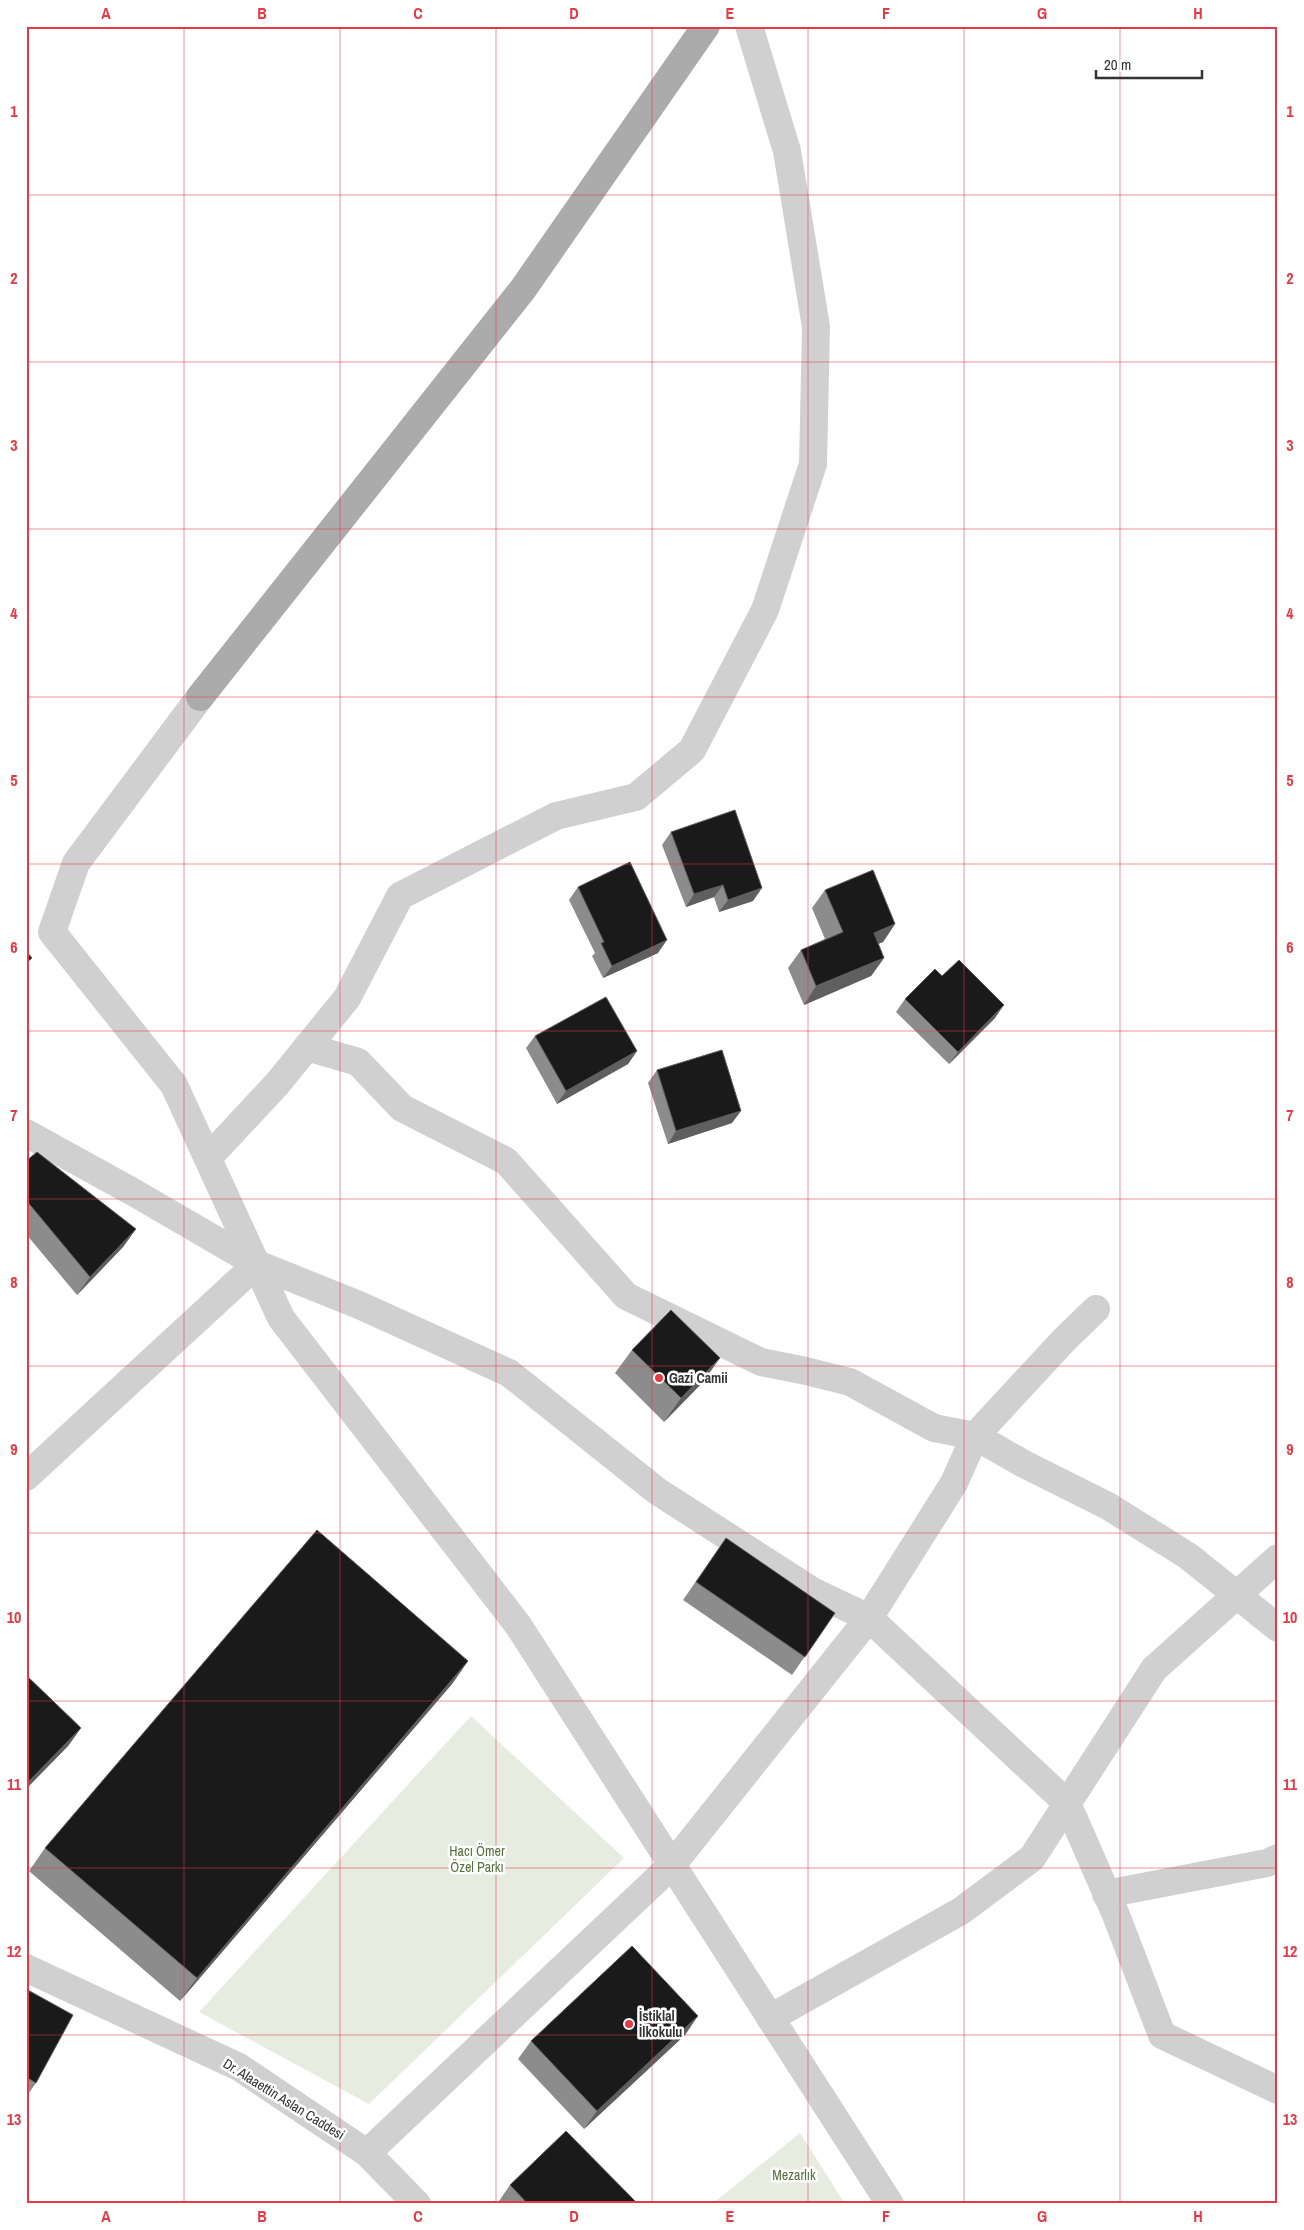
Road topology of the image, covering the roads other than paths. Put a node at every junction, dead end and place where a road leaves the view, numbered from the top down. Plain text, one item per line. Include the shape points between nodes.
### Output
1 (706, 26) edge
2 (749, 26) edge
3 (200, 697) joint
4 (307, 1047) junction
5 (26, 1133) edge
6 (208, 1158) junction
7 (257, 1264) junction
8 (1096, 1309) dead end
9 (975, 1436) junction
10 (26, 1477) edge
11 (1278, 1558) edge
12 (1237, 1594) junction
13 (869, 1618) junction
14 (1278, 1628) edge
15 (1067, 1802) junction
16 (1278, 1858) edge
17 (672, 1865) junction
18 (1106, 1894) junction
19 (26, 1968) edge
20 (770, 2018) junction
21 (1278, 2090) edge
22 (367, 2153) junction
23 (417, 2204) edge
24 (890, 2204) edge

1 - 3 main road via 523,289
2 - 4 street via 787,151 816,326 813,464 765,610 692,750 636,797 556,816 400,896 347,998
3 - 6 street via 76,864 52,932 174,1085
4 - 6 street
4 - 9 street via 358,1062 402,1108 506,1161 626,1296 761,1362 850,1382 934,1428
5 - 7 street
6 - 7 street
7 - 10 street
7 - 13 street via 360,1305 509,1373 657,1492 814,1592
7 - 17 street via 281,1318 518,1625
8 - 9 street
9 - 12 street via 1108,1506 1188,1556
9 - 13 street via 954,1483
11 - 12 street
12 - 14 street
12 - 15 street via 1154,1668
13 - 15 street
13 - 17 street
15 - 18 street
15 - 20 street via 1032,1858 961,1911
16 - 18 street via 1267,1863
17 - 20 street
17 - 22 street
18 - 21 street via 1162,2035
19 - 22 street, Dr. Alaaettin Aslan Caddesi via 239,2067
20 - 24 street
22 - 23 street, Dr. Alaaettin Aslan Caddesi

